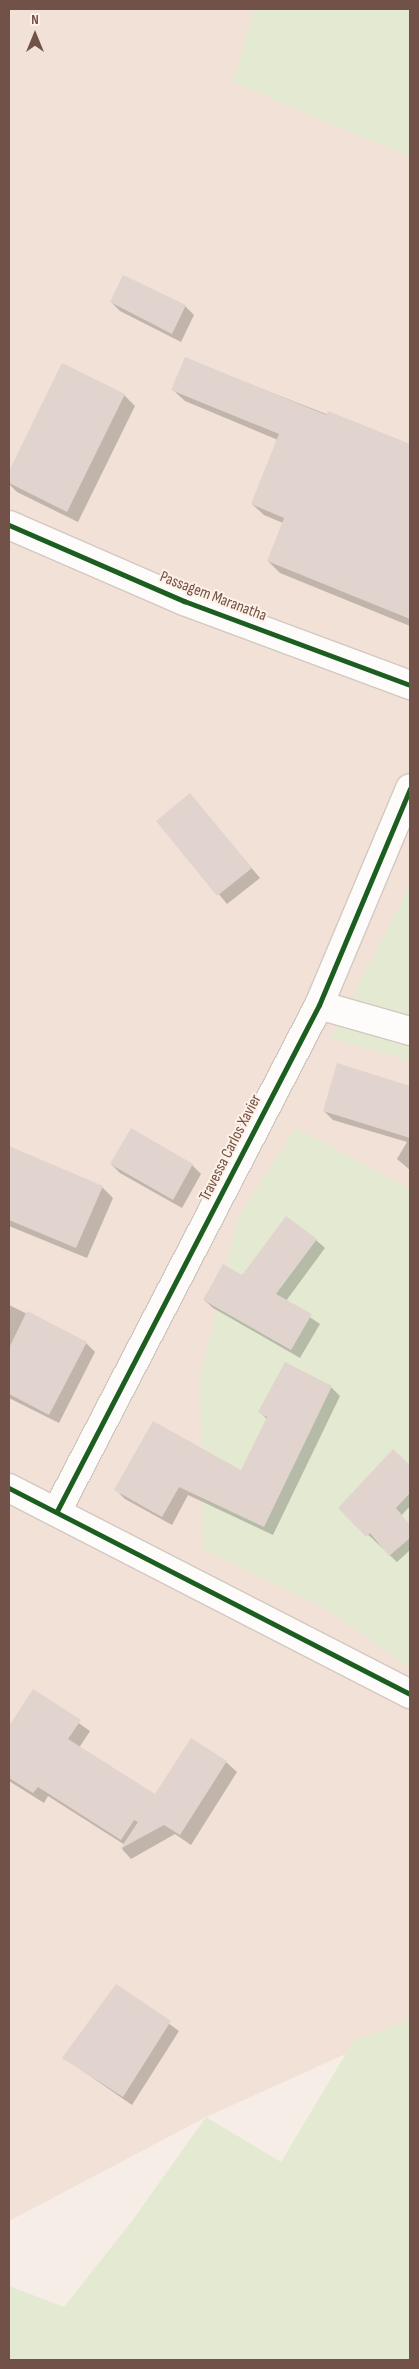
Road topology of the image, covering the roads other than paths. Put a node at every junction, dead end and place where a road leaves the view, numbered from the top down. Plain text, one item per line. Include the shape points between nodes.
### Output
1 (9, 525) edge
2 (410, 685) edge
3 (410, 788) edge
4 (319, 1005) junction
5 (410, 1030) edge
6 (9, 1488) edge
7 (57, 1511) junction
8 (410, 1694) edge

1 - 2 street, Passagem Maranatha via 184,601
3 - 4 street, Travessa Carlos Xavier
4 - 5 street
4 - 7 street, Travessa Carlos Xavier
6 - 7 street
7 - 8 street

